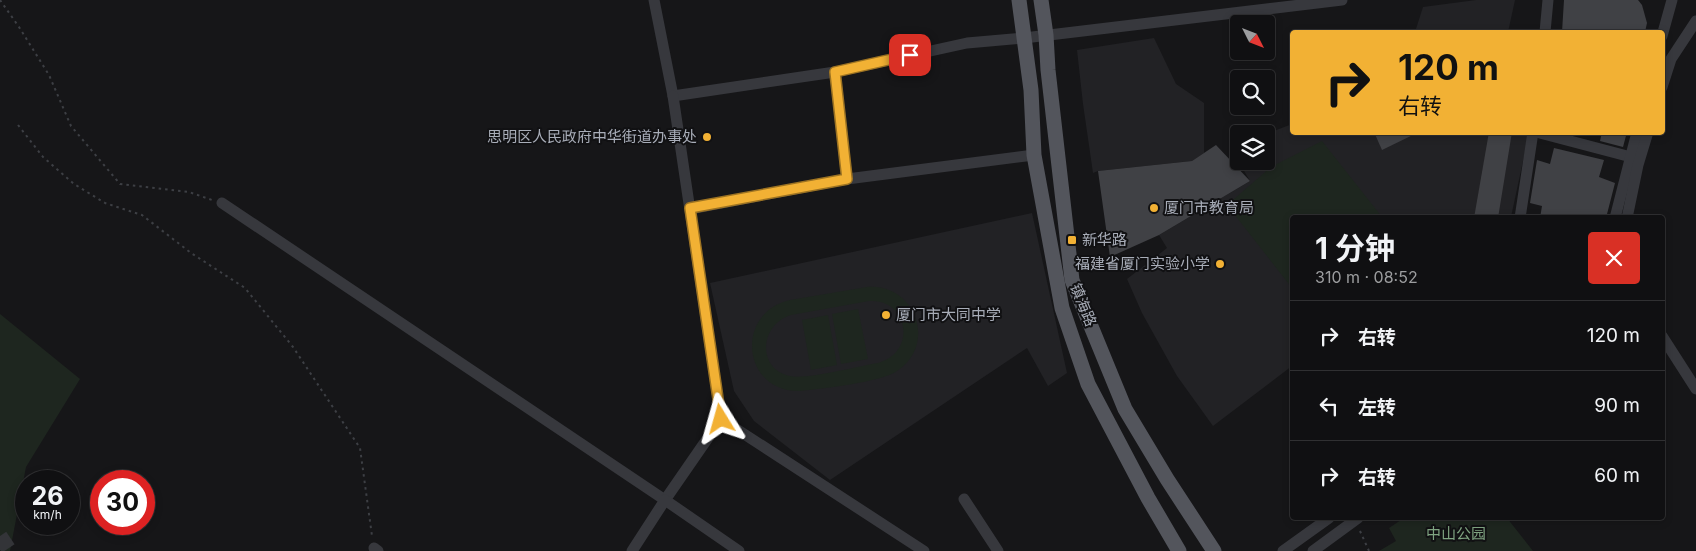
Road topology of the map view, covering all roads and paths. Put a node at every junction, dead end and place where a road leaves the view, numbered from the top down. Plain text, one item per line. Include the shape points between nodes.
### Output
1 (0, 0) edge
2 (654, 0) edge
3 (1019, 0) edge
4 (1041, 0) edge
5 (1342, 0) edge
6 (1548, 0) edge
7 (1672, 0) edge
8 (1696, 21) edge
9 (1545, 30) edge
10 (1664, 30) edge
11 (1046, 35) junction
12 (1024, 38) junction
13 (835, 72) junction
14 (1665, 78) edge
15 (673, 96) junction
16 (18, 125) dead end
17 (1534, 135) edge
18 (1546, 135) edge
19 (1636, 135) edge
20 (1647, 135) edge
21 (1034, 155) junction
22 (1631, 157) junction
23 (847, 179) junction
24 (222, 203) joint
25 (690, 208) junction
26 (1520, 215) edge
27 (1616, 215) edge
28 (1628, 215) edge
29 (1665, 341) edge
30 (1696, 389) edge
31 (721, 419) junction
32 (964, 499) dead end
33 (665, 500) junction
34 (1326, 520) edge
35 (1355, 520) edge
36 (1356, 520) edge
37 (376, 550) edge
38 (632, 551) edge
39 (739, 551) edge
40 (924, 551) edge
41 (998, 551) edge
42 (1179, 551) edge
43 (1214, 551) edge
44 (1283, 551) edge
45 (1313, 551) edge
46 (1369, 551) edge

1 - 24 path via 49,75 71,126 120,184 189,192
2 - 15 street
3 - 12 main road, 镇海路
4 - 11 main road, 镇海路
5 - 11 street
6 - 9 street
7 - 10 street
8 - 14 street via 1671,59
11 - 12 street
11 - 43 main road, 镇海路 via 1072,280 1125,409
12 - 13 street via 967,43
12 - 21 main road, 镇海路
13 - 15 street
13 - 23 street
15 - 25 street
16 - 37 path via 44,157 74,184 105,203 142,215 191,253 245,288 293,347 360,448
17 - 26 street
18 - 22 street
19 - 22 street
20 - 28 street
21 - 23 street
21 - 42 main road, 镇海路 via 1062,308 1088,384
22 - 27 street
23 - 25 street
24 - 33 street
25 - 31 street
29 - 30 street
31 - 33 street
31 - 40 street
32 - 41 street
33 - 38 street
33 - 39 street
34 - 44 street
35 - 45 street
36 - 46 path

